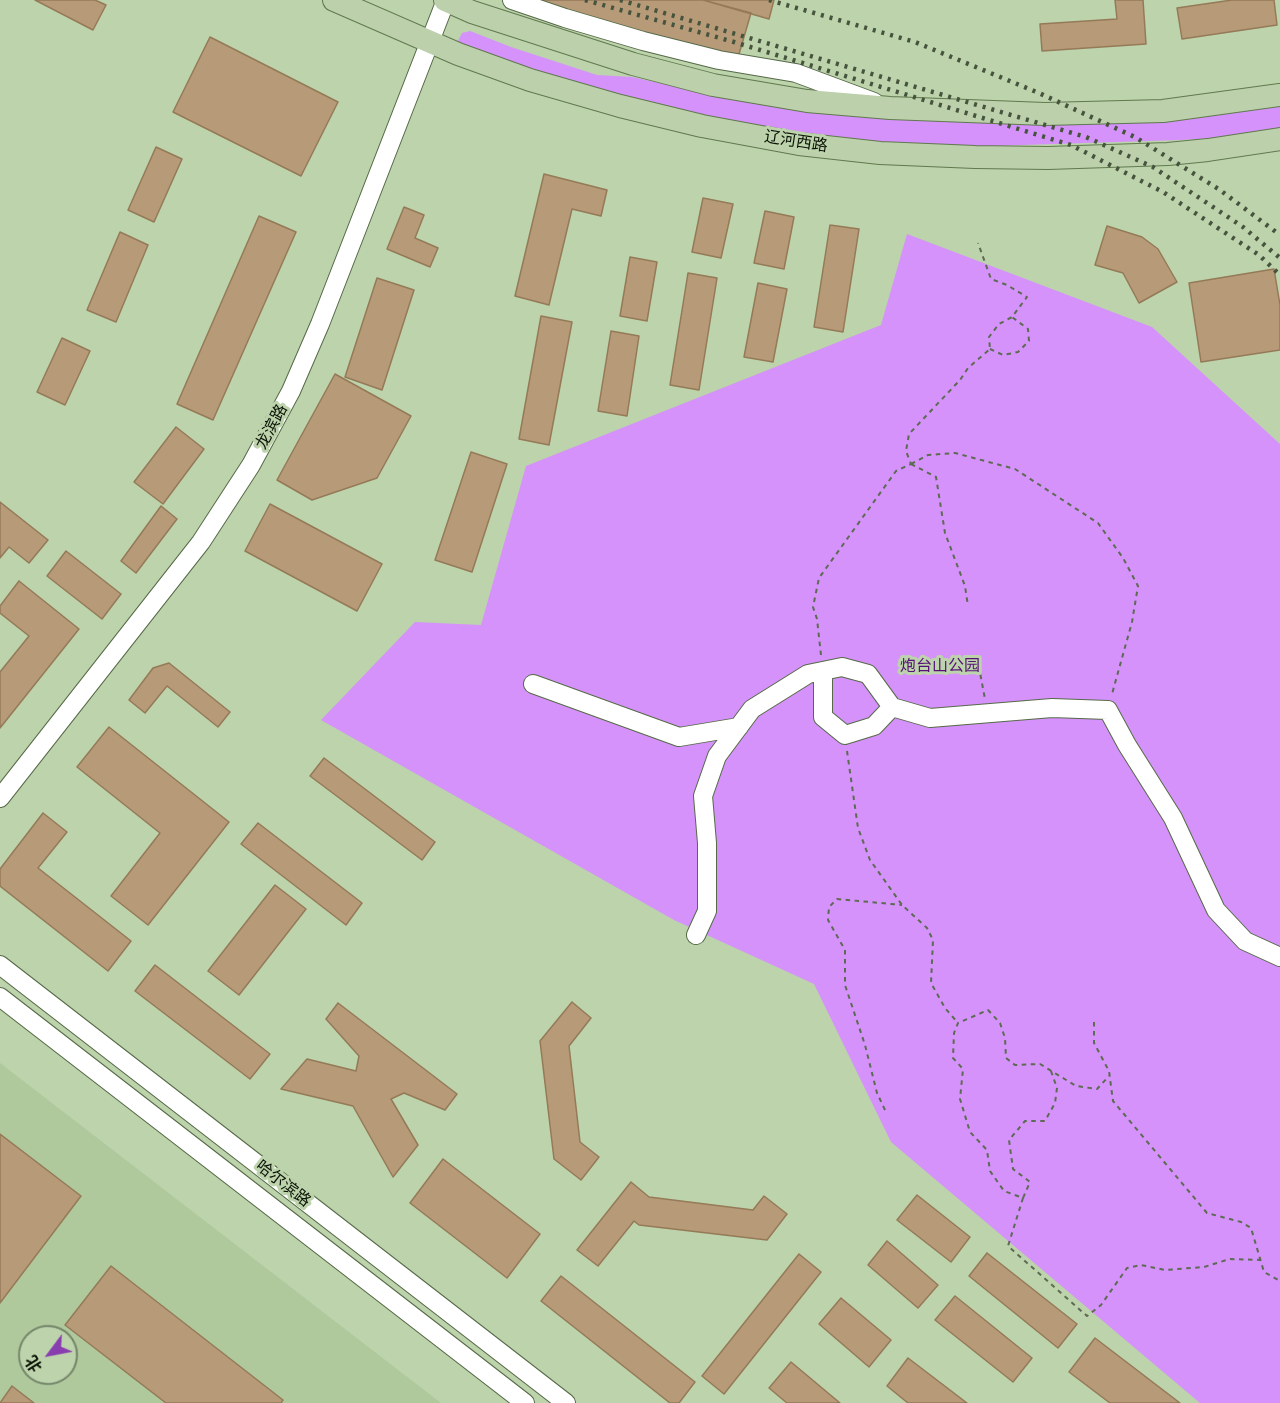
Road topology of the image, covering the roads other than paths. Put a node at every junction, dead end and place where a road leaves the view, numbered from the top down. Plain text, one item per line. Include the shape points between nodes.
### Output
1 (334, 0) edge
2 (446, 0) edge
3 (512, 0) edge
4 (429, 43) junction
5 (1280, 95) edge
6 (890, 108) junction
7 (1280, 139) edge
8 (823, 671) junction
9 (533, 684) dead end
10 (892, 707) junction
11 (739, 727) junction
12 (0, 798) edge
13 (696, 935) dead end
14 (1280, 957) edge
15 (0, 964) edge
16 (0, 997) edge
17 (525, 1403) edge
18 (567, 1403) edge

1 - 4 main road, 辽河西路
2 - 4 street, 龙滨路
2 - 6 main road via 633,64 713,85
3 - 6 street via 643,41 719,60 796,73
4 - 7 main road, 辽河西路 via 530,80 640,111 799,144 975,158 1116,156 1208,150
4 - 12 street, 龙滨路 via 291,391 251,465 201,542
5 - 6 main road via 1189,108 1116,112
8 - 10 street via 842,668 868,674
8 - 10 street via 823,717 845,735 874,726
8 - 11 street via 808,674 752,709
9 - 11 street via 679,737
10 - 14 street via 930,718 1052,708 1108,710 1173,818 1215,910 1245,941
11 - 13 street via 717,756 703,796 707,911
15 - 18 street, 哈尔滨路
16 - 17 street, 哈尔滨路

